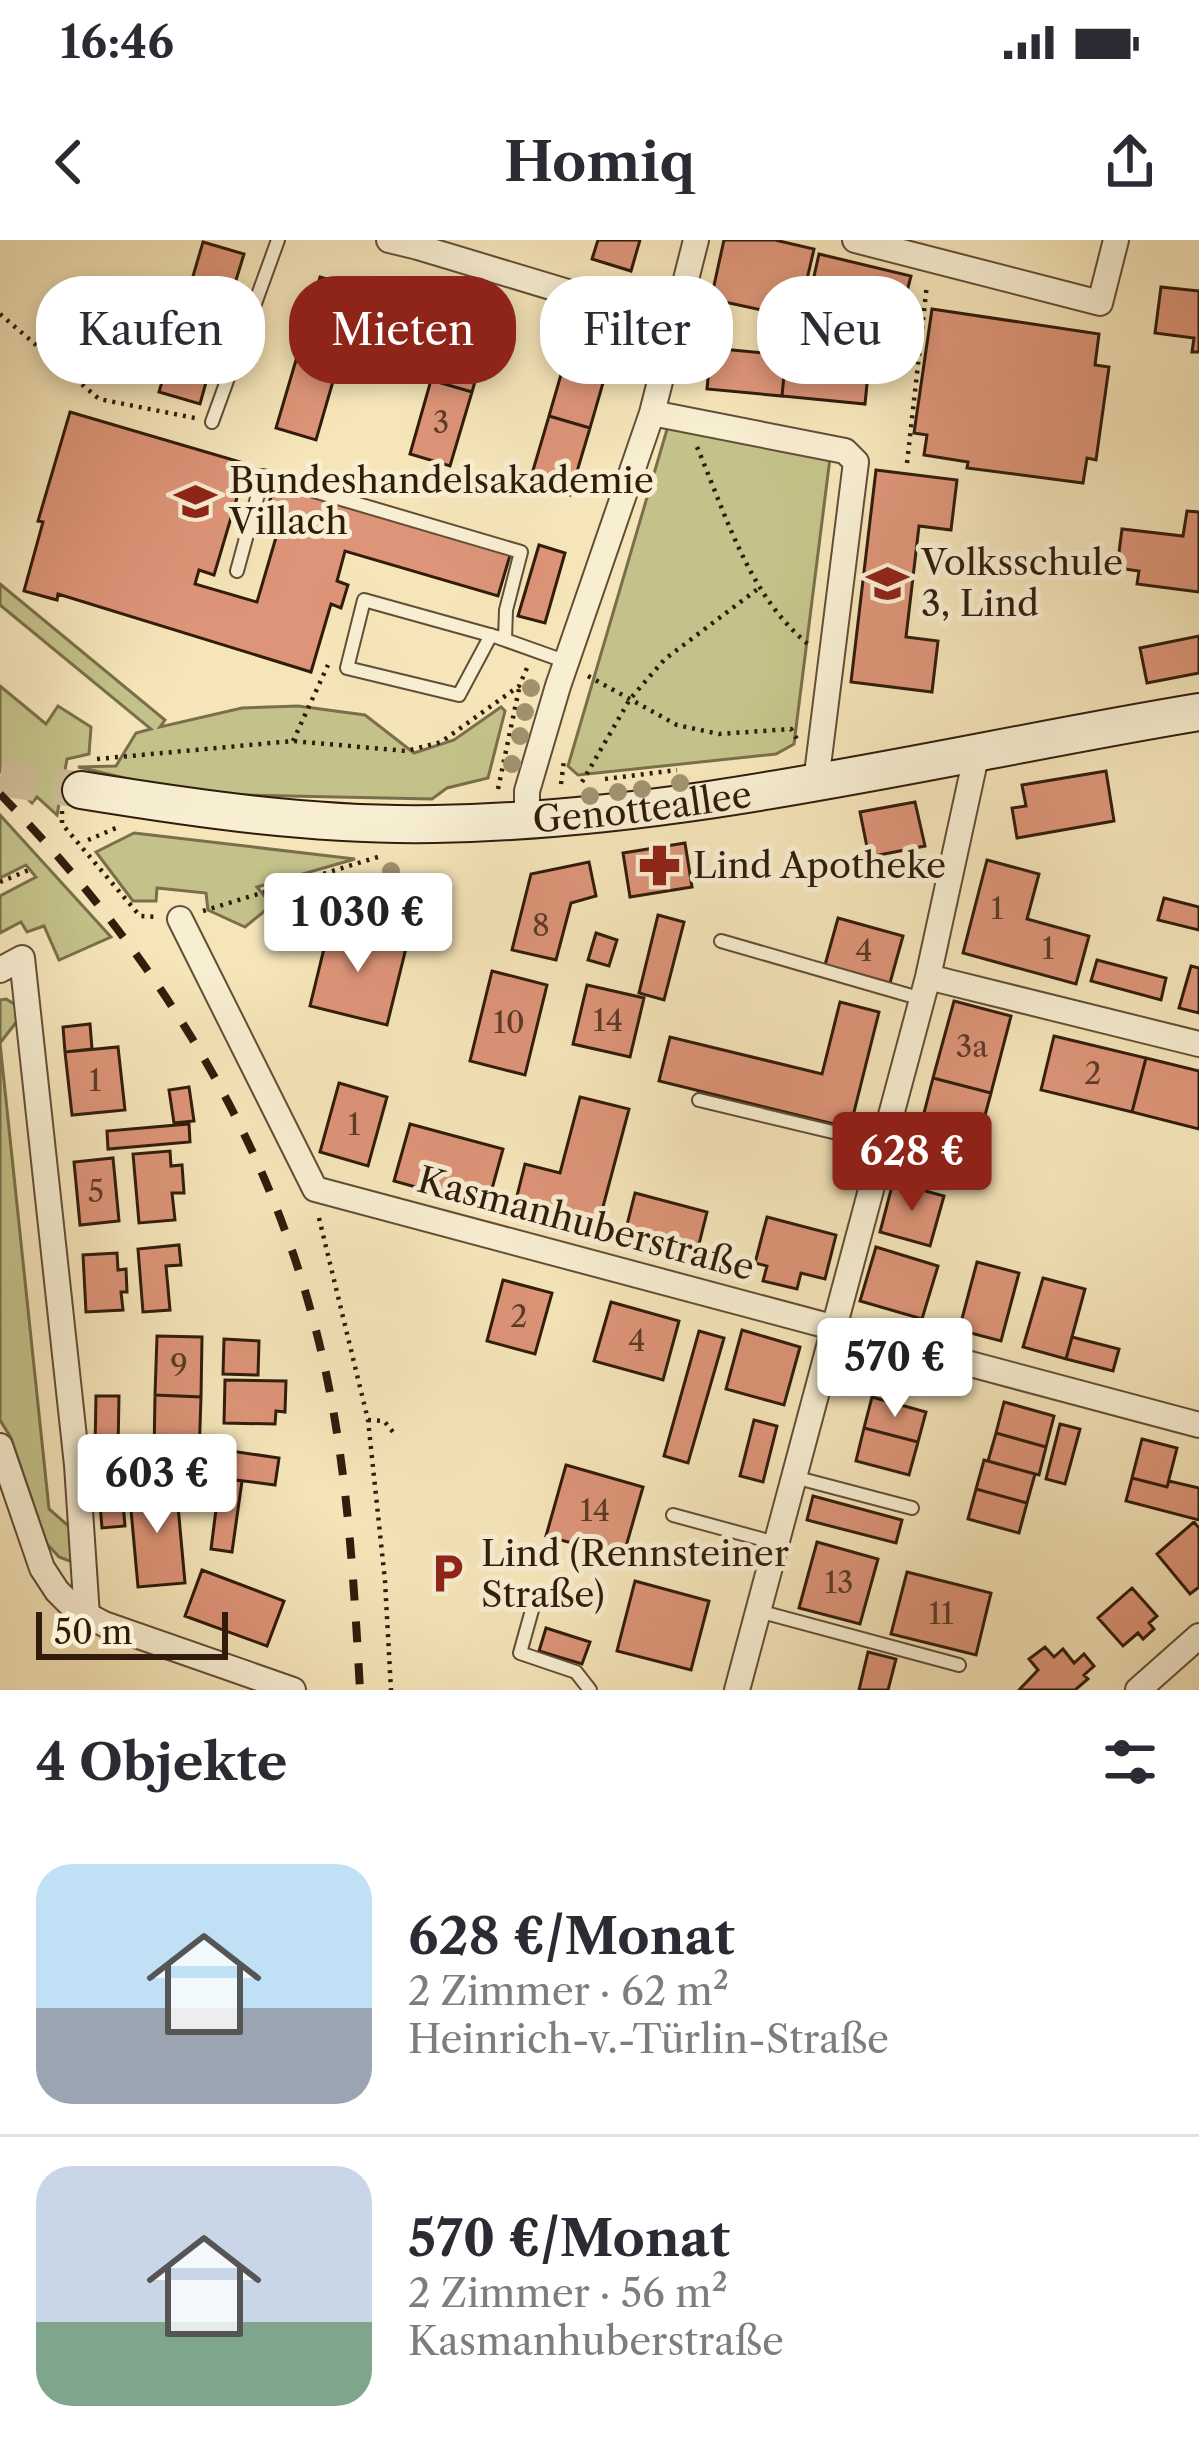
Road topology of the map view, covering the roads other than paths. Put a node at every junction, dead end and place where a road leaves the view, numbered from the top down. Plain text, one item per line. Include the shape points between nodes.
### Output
1 (278, 240) edge
2 (389, 240) edge
3 (696, 240) edge
4 (855, 240) edge
5 (1116, 240) edge
6 (419, 244) edge
7 (687, 276) edge
8 (540, 282) edge
9 (659, 384) edge
10 (652, 412) junction
11 (212, 422) road end
12 (237, 571) dead end
13 (498, 637) junction
14 (568, 662) junction
15 (1199, 712) edge
16 (977, 752) junction
17 (79, 782) tunnel mouth
18 (816, 782) junction
19 (527, 818) junction
20 (179, 919) road end
21 (721, 941) dead end
22 (0, 970) edge
23 (925, 988) junction
24 (1199, 1044) edge
25 (699, 1100) dead end
26 (883, 1144) junction
27 (834, 1326) junction
28 (1199, 1425) edge
29 (0, 1446) edge
30 (794, 1477) junction
31 (912, 1508) dead end
32 (673, 1515) dead end
33 (777, 1543) junction
34 (532, 1610) dead end
35 (758, 1610) junction
36 (87, 1616) junction
37 (1199, 1636) edge
38 (958, 1665) dead end
39 (293, 1690) edge
40 (590, 1690) edge
41 (736, 1690) edge
42 (1138, 1690) edge

1 - 11 lane
2 - 6 street
3 - 7 street
4 - 5 street via 1100,303
6 - 8 street
9 - 10 street
10 - 14 street
10 - 18 street via 845,451 856,462
12 - 13 lane via 262,476 520,552
13 - 13 lane via 364,600 346,668 459,694
13 - 14 lane
14 - 19 street via 527,791
15 - 16 main road, Genotteallee
16 - 18 main road, Genotteallee
16 - 23 street
17 - 19 main road, Genotteallee via 226,813 348,823
18 - 19 main road, Genotteallee via 677,806
20 - 27 street, Kasmanhuberstraße via 315,1189
21 - 23 lane
22 - 36 street via 22,958
23 - 24 street
23 - 26 street
25 - 26 lane
26 - 27 street
27 - 28 street, Kasmanhuberstraße
27 - 30 street
29 - 36 street via 43,1568
30 - 31 lane
30 - 33 street
32 - 33 lane
33 - 35 street
34 - 40 lane via 520,1653 577,1672
35 - 38 lane
35 - 41 street
36 - 39 street via 231,1677
37 - 42 street

